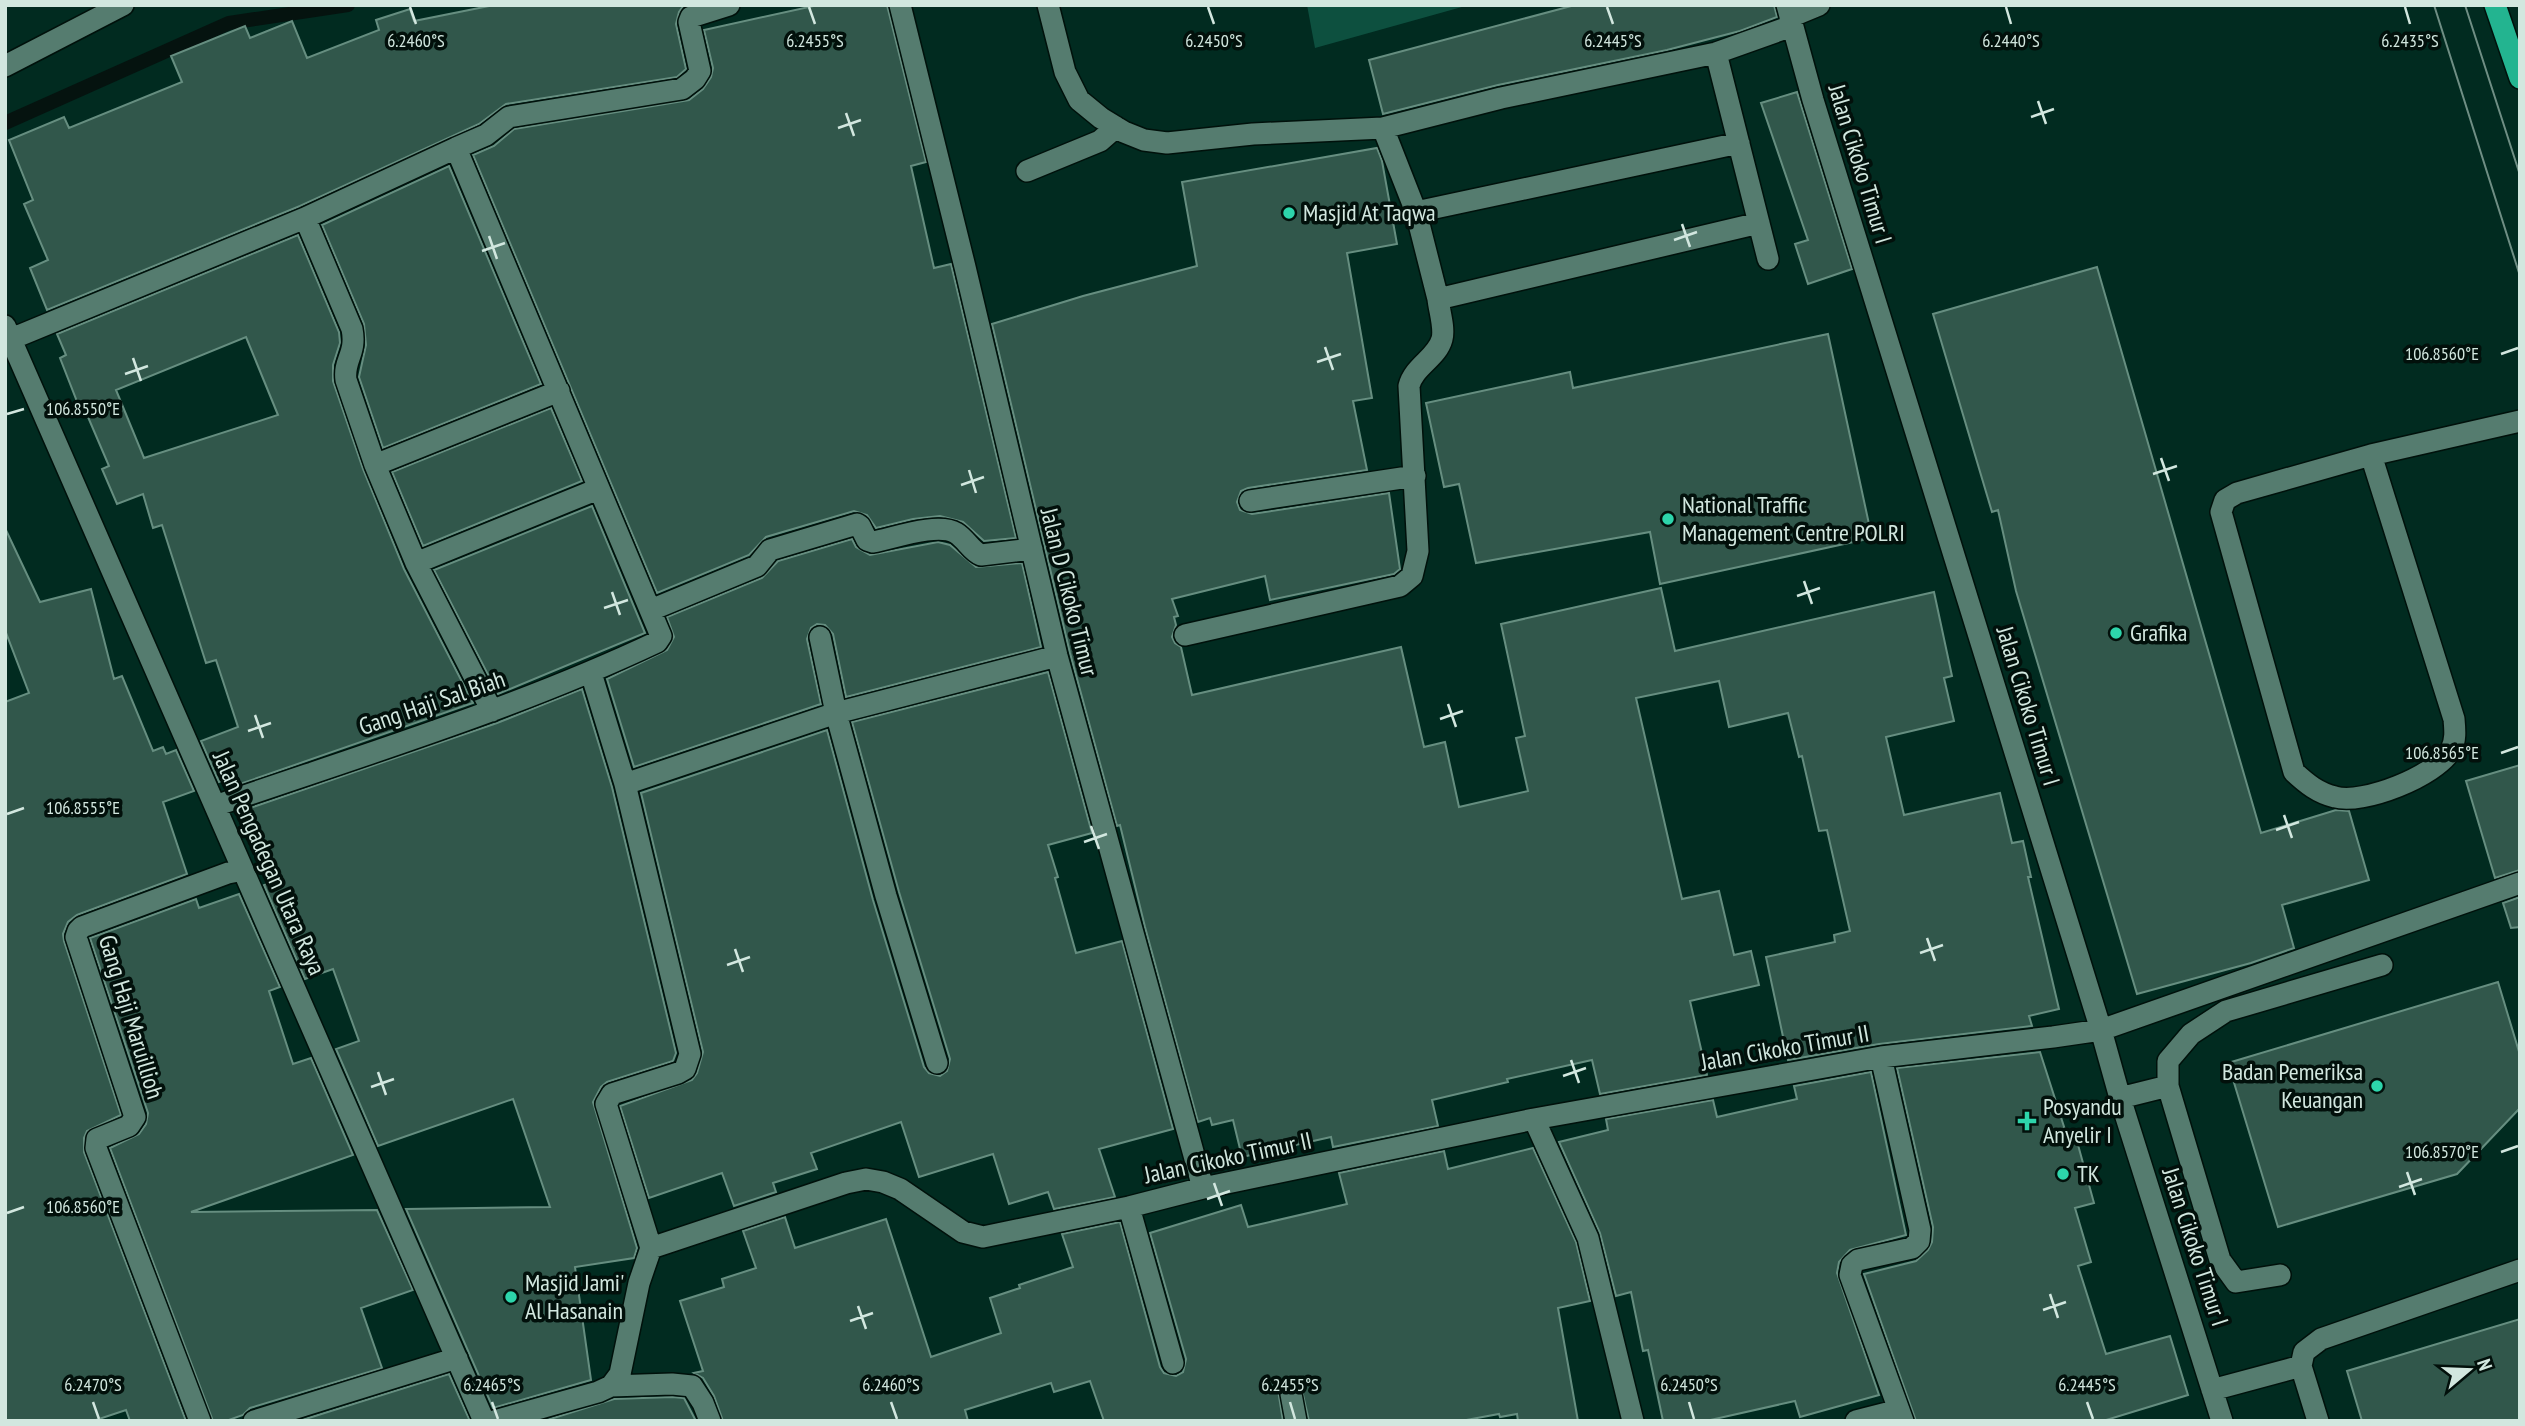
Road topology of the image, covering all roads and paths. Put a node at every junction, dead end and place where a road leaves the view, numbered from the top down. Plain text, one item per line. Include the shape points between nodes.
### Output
1 (122, 5) edge
2 (729, 5) edge
3 (900, 5) edge
4 (1048, 5) edge
5 (1819, 5) edge
6 (2495, 5) edge
7 (1790, 16) edge
8 (1716, 53) junction
9 (5, 66) edge
10 (2520, 78) edge
11 (1116, 127) junction
12 (1383, 128) junction
13 (1739, 143) junction
14 (456, 148) junction
15 (1027, 171) dead end
16 (1416, 212) junction
17 (305, 218) junction
18 (1759, 223) junction
19 (1768, 259) dead end
20 (1438, 299) junction
21 (8, 332) edge
22 (559, 391) junction
23 (2520, 421) edge
24 (2371, 455) junction
25 (375, 465) junction
26 (1415, 476) junction
27 (598, 489) junction
28 (1250, 501) dead end
29 (1032, 549) junction
30 (416, 563) junction
31 (651, 610) junction
32 (1185, 635) dead end
33 (820, 637) dead end
34 (1056, 656) junction
35 (591, 673) junction
36 (492, 710) junction
37 (836, 713) junction
38 (625, 785) junction
39 (215, 806) junction
40 (243, 870) junction
41 (2520, 883) edge
42 (2382, 965) dead end
43 (2101, 1030) junction
44 (1881, 1057) junction
45 (937, 1063) dead end
46 (2168, 1086) junction
47 (2120, 1098) junction
48 (1534, 1119) junction
49 (1203, 1188) junction
50 (1129, 1207) junction
51 (651, 1248) junction
52 (2520, 1269) edge
53 (2280, 1275) dead end
54 (457, 1358) junction
55 (1173, 1363) dead end
56 (2301, 1366) junction
57 (611, 1385) junction
58 (2212, 1390) junction
59 (1291, 1394) dead end
60 (1901, 1416) edge
61 (200, 1421) edge
62 (254, 1421) edge
63 (484, 1421) edge
64 (494, 1421) edge
65 (710, 1421) edge
66 (1296, 1421) edge
67 (1633, 1421) edge
68 (1856, 1421) edge
69 (2222, 1421) edge
70 (2318, 1421) edge

1 - 9 street
2 - 14 street via 691,17 699,71 682,89 509,117 486,135
3 - 29 street, Jalan D Cikoko Timur
4 - 11 street via 1065,72 1079,100
5 - 7 street
6 - 10 highway
7 - 8 street
7 - 43 street, Jalan Cikoko Timur I
8 - 12 street
8 - 13 street
11 - 12 street via 1144,140 1167,143
11 - 15 street via 1100,141
12 - 16 street
13 - 16 street
13 - 18 street
14 - 17 street
14 - 22 street
16 - 20 street
17 - 21 street
17 - 25 street via 352,329 355,343 346,380
18 - 19 street
18 - 20 street
20 - 26 street via 1442,339 1409,386
21 - 39 street, Jalan Pengadegan Utara Raya
22 - 25 street
22 - 27 street
23 - 24 street
24 - 24 street via 2237,494 2225,500 2221,512 2294,772 2313,789 2337,798 2366,797 2397,787 2450,752 2456,737
25 - 30 street
26 - 28 street
26 - 32 street via 1418,551 1412,576 1400,586
27 - 30 street
27 - 31 street
29 - 31 street via 981,555 950,530 873,542 857,524 770,550 757,566
29 - 34 street, Jalan D Cikoko Timur
30 - 36 street
31 - 35 street, Gang Haji Sal Biah via 661,636 657,642
33 - 37 street
34 - 37 street
34 - 49 street, Jalan D Cikoko Timur
35 - 36 street, Gang Haji Sal Biah
35 - 38 street
36 - 39 street, Gang Haji Sal Biah
37 - 38 street
37 - 45 street
38 - 51 street via 690,1054 685,1069 678,1073 607,1099
39 - 40 street, Jalan Pengadegan Utara Raya
40 - 54 street, Jalan Pengadegan Utara Raya
40 - 61 street, Gang Haji Maruillioh via 82,927 76,937 135,1117 129,1126 97,1139 96,1148
41 - 43 street, Jalan Cikoko Timur II
42 - 46 street via 2226,1011 2191,1034 2168,1061
43 - 44 street, Jalan Cikoko Timur II
43 - 47 street, Jalan Cikoko Timur I
44 - 48 street, Jalan Cikoko Timur II
44 - 60 street via 1919,1241 1912,1248 1858,1260 1850,1275
46 - 47 street
46 - 53 street via 2220,1260 2236,1282
47 - 58 street, Jalan Cikoko Timur I
48 - 49 street, Jalan Cikoko Timur II
48 - 67 street via 1588,1238
49 - 50 street, Jalan Cikoko Timur II
50 - 51 street, Jalan Cikoko Timur II via 983,1237 963,1231 900,1189 866,1178
50 - 55 street
51 - 57 street via 620,1374
52 - 56 street via 2321,1339 2304,1352
54 - 62 street
54 - 63 street, Jalan Pengadegan Utara Raya
56 - 58 street
56 - 70 street
57 - 64 street
57 - 65 street via 692,1386
58 - 69 street, Jalan Cikoko Timur I
59 - 66 street
60 - 68 street

